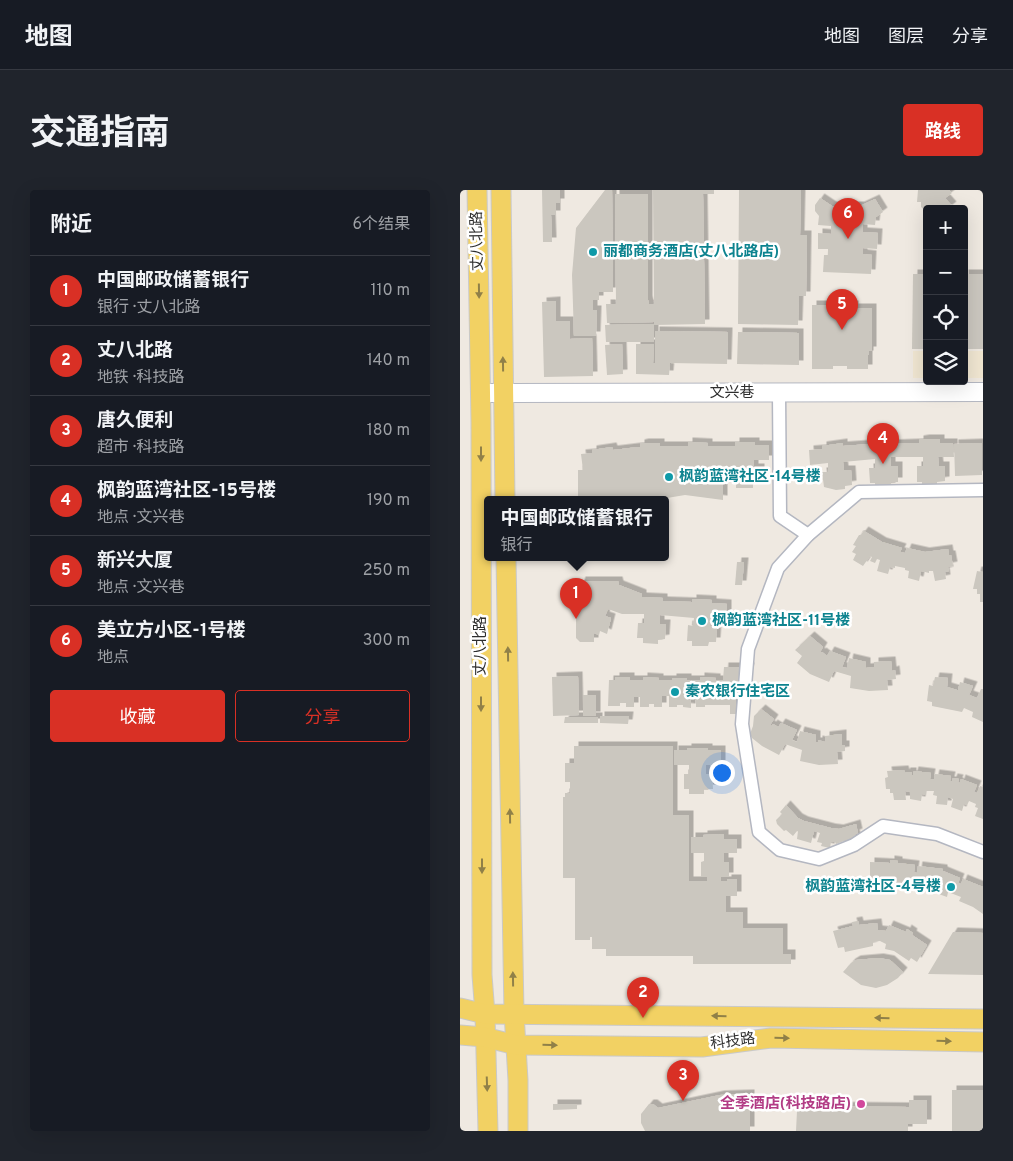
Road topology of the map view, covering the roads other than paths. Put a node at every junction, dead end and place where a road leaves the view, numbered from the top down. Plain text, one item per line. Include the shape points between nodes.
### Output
1 (477, 190) edge
2 (501, 190) edge
3 (983, 392) edge
4 (481, 393) junction
5 (503, 393) junction
6 (779, 393) junction
7 (983, 490) edge
8 (505, 496) edge
9 (808, 535) junction
10 (506, 561) edge
11 (983, 852) edge
12 (460, 1008) edge
13 (485, 1014) junction
14 (514, 1014) junction
15 (983, 1019) edge
16 (460, 1035) edge
17 (484, 1037) junction
18 (983, 1042) edge
19 (516, 1045) junction
20 (488, 1131) edge
21 (518, 1131) edge

1 -> 4 main road, 丈八北路
5 -> 2 main road, 丈八北路
3 - 6 street, 文兴巷
4 - 5 street, 文兴巷
4 -> 13 main road, 丈八北路 via 482,975
5 - 6 street, 文兴巷
5 - 8 main road, 丈八北路
6 - 9 street via 780,516
7 - 9 street via 859,492
9 - 11 street via 778,568 748,649 742,724 759,832 780,850 818,859 854,845 883,826 937,834
14 -> 10 main road, 丈八北路
12 - 13 main road, 科技路
13 - 14 main road, 科技路
13 - 17 main road, 丈八北路
15 -> 14 main road, 科技路
14 - 19 main road, 丈八北路
16 - 17 main road, 科技路
17 - 19 main road, 科技路
17 -> 20 main road, 丈八北路
19 -> 18 main road, 科技路 via 702,1046 771,1038
19 - 21 main road, 丈八北路

